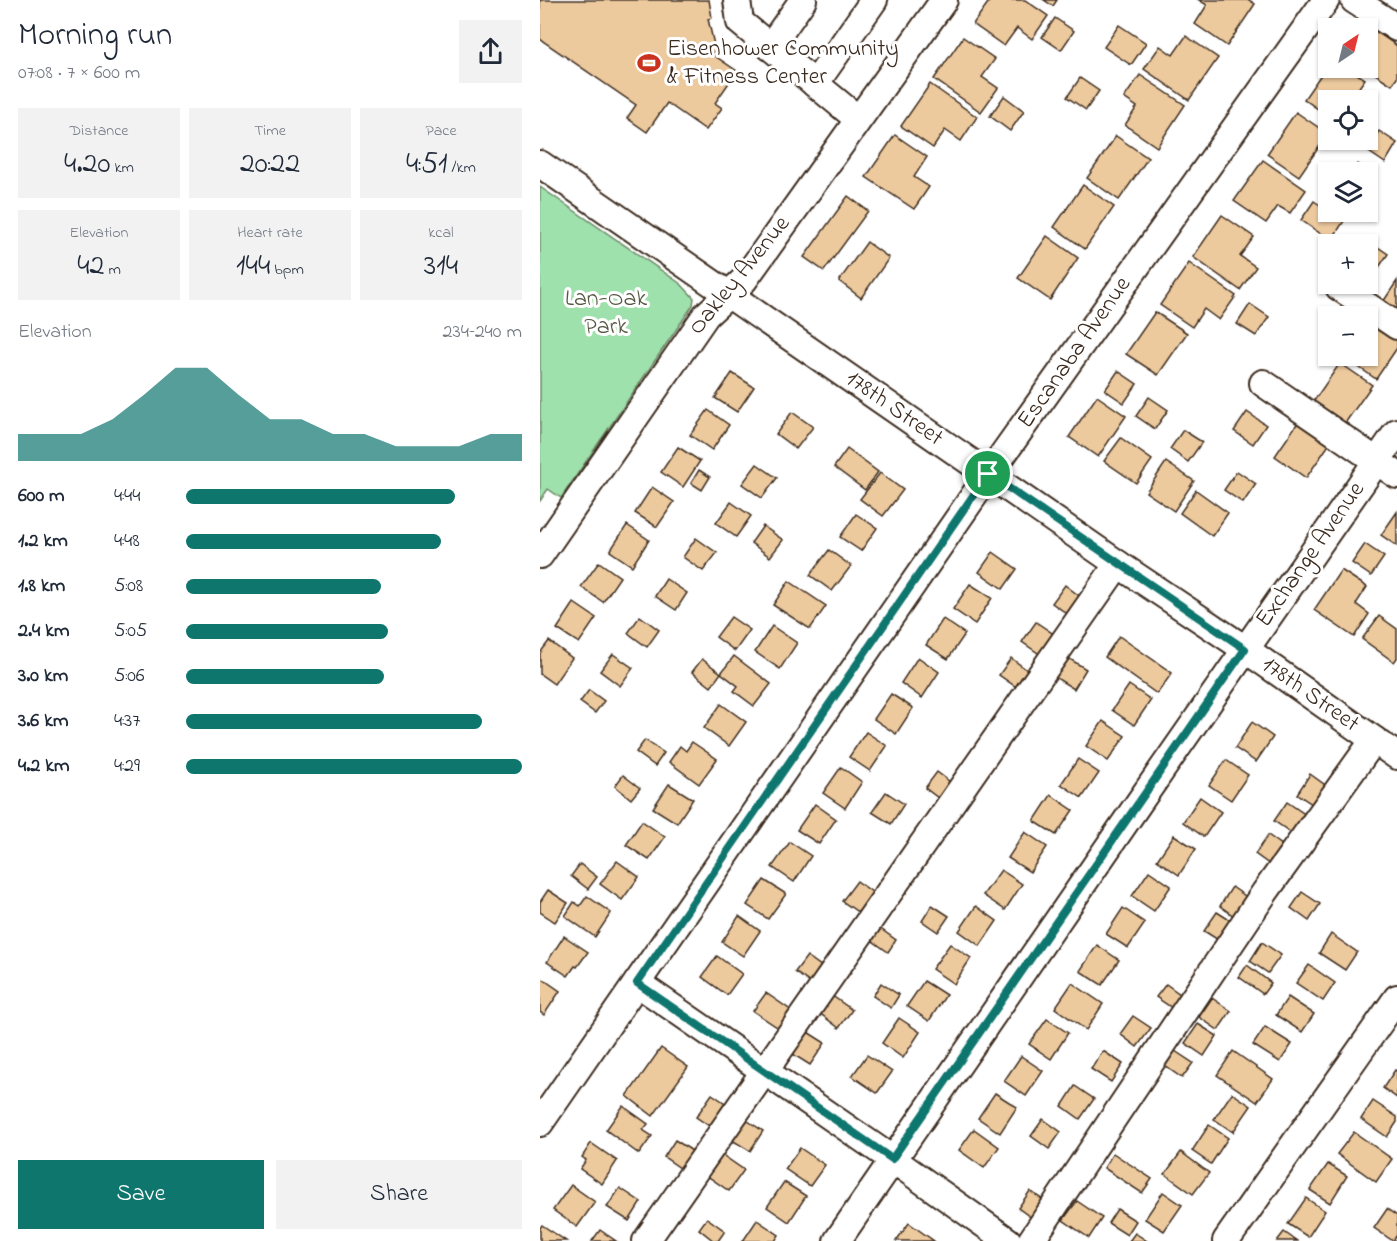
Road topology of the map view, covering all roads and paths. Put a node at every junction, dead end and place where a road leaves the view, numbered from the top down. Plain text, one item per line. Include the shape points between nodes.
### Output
1 (737, 0) edge
2 (803, 0) edge
3 (874, 0) edge
4 (944, 0) edge
5 (1326, 0) edge
6 (1354, 0) edge
7 (1397, 28) edge
8 (770, 47) junction
9 (815, 84) junction
10 (858, 119) junction
11 (540, 164) edge
12 (1351, 294) edge
13 (729, 295) junction
14 (1397, 326) edge
15 (1263, 382) dead end
16 (1397, 432) edge
17 (1387, 468) edge
18 (988, 474) junction
19 (540, 555) edge
20 (1118, 564) junction
21 (1245, 649) junction
22 (1374, 740) junction
23 (1397, 756) edge
24 (637, 983) junction
25 (1397, 998) edge
26 (764, 1071) junction
27 (540, 1123) edge
28 (892, 1159) junction
29 (646, 1241) edge
30 (837, 1241) edge
31 (1008, 1241) edge
32 (1031, 1241) edge
33 (1226, 1241) edge

1 - 8 street via 740,22
2 - 8 street
3 - 9 street
4 - 10 street, Oakley Avenue
5 - 18 street, Escanaba Avenue
6 - 7 street
8 - 9 street
9 - 10 street
10 - 13 street, Oakley Avenue via 744,280
11 - 13 street, 178th Street
12 - 14 street
13 - 18 street, 178th Street
13 - 19 street, Oakley Avenue via 706,315
15 - 17 street
16 - 17 street, Exchange Avenue
17 - 21 street, Exchange Avenue
18 - 20 street, 178th Street
18 - 24 street, Escanaba Avenue
20 - 21 street, 178th Street
20 - 26 street
21 - 22 street, 178th Street
21 - 28 street, Exchange Avenue
22 - 23 street, 178th Street
22 - 32 street via 1265,892
24 - 26 street
24 - 27 street, Escanaba Avenue
25 - 33 street
26 - 28 street
26 - 29 street
28 - 30 street, Exchange Avenue
28 - 31 street

